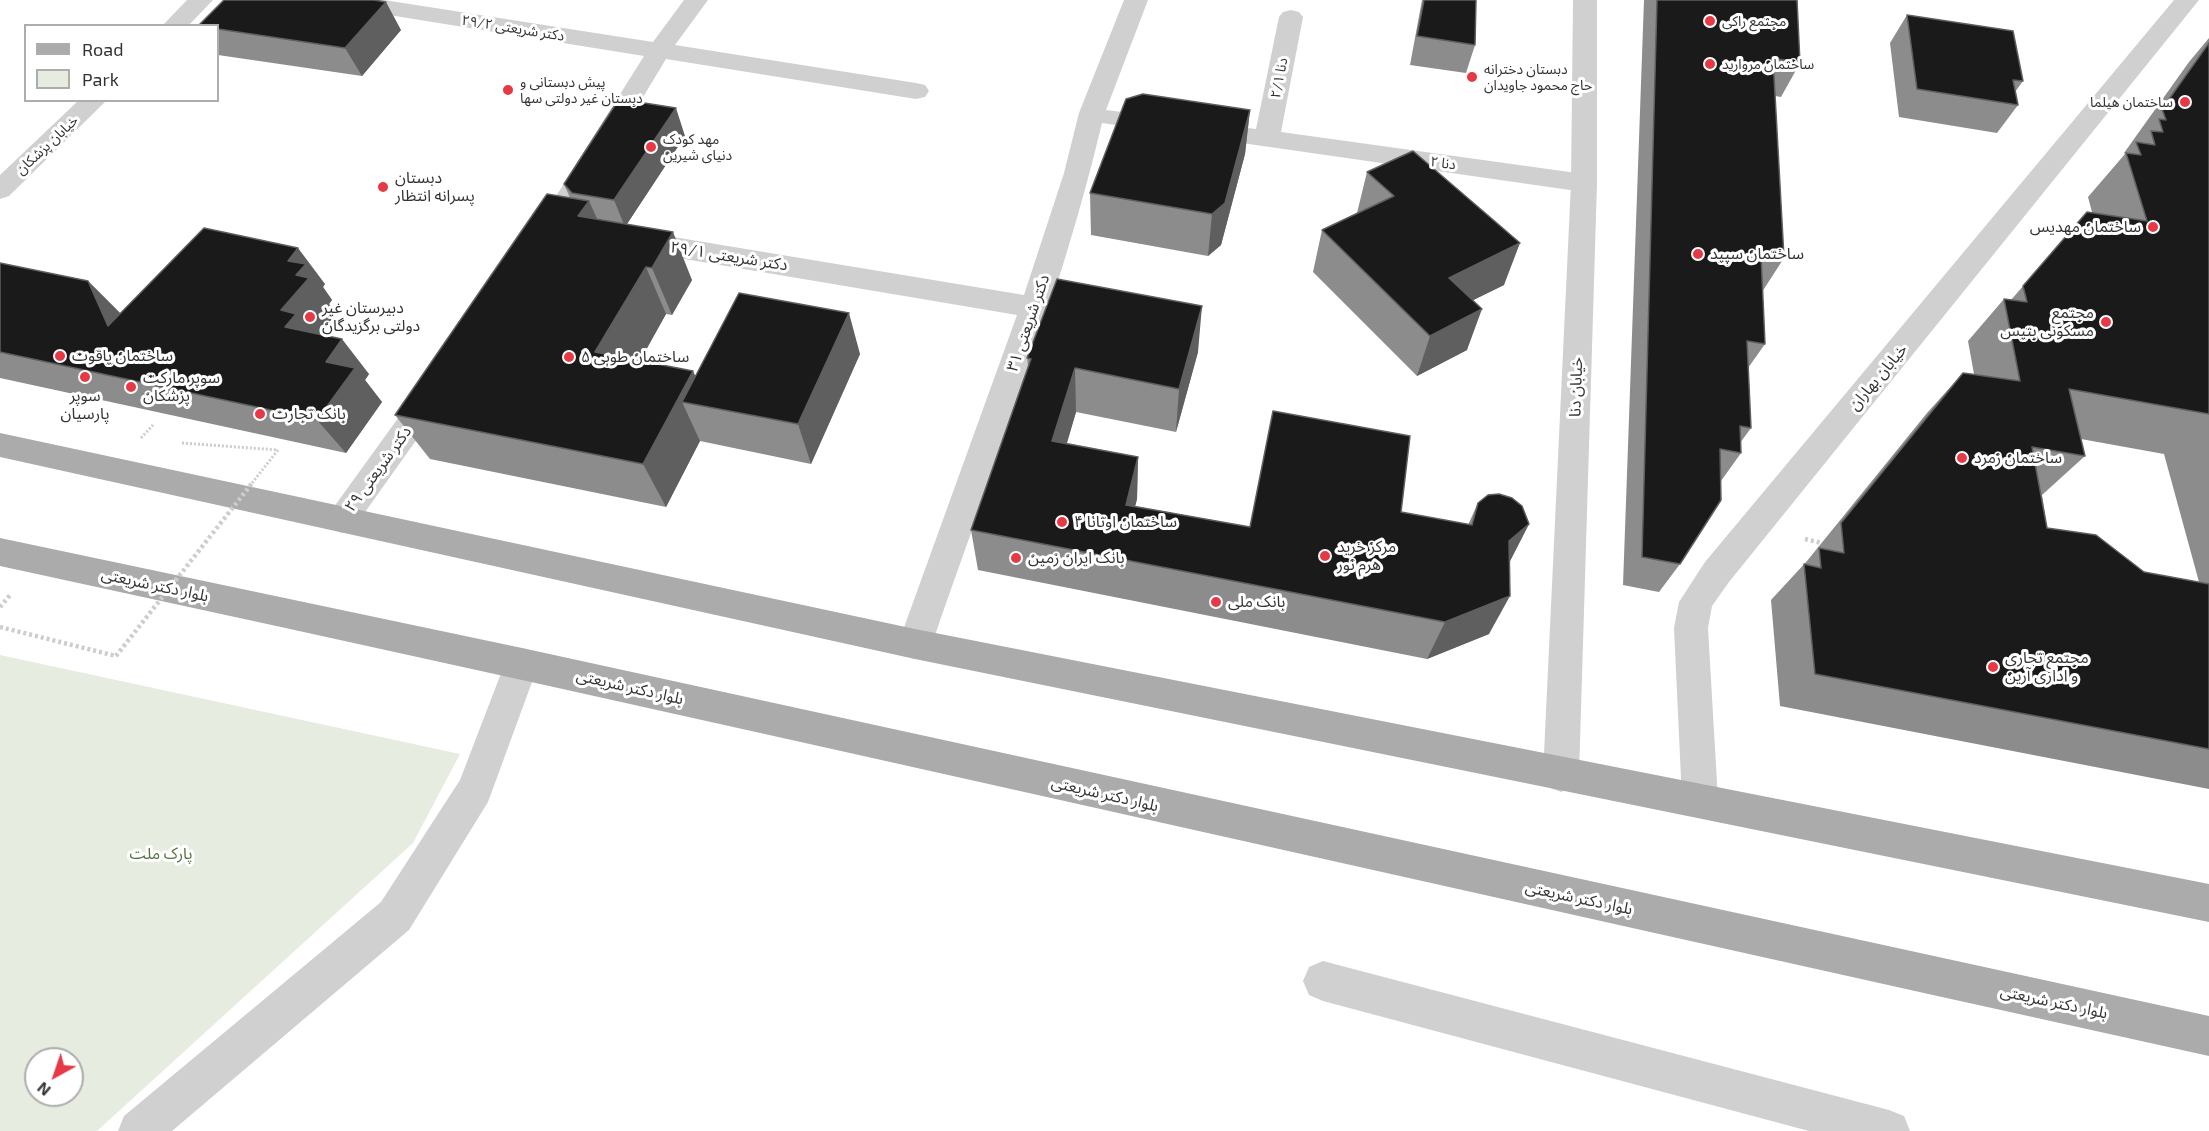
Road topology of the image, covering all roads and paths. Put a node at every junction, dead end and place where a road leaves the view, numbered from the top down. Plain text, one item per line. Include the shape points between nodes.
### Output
1 (201, 0) edge
2 (339, 0) edge
3 (696, 0) edge
4 (1136, 0) edge
5 (1585, 0) edge
6 (2187, 0) edge
7 (1292, 17) dead end
8 (176, 24) edge
9 (659, 51) junction
10 (915, 91) dead end
11 (93, 102) edge
12 (1112, 117) dead end
13 (1267, 138) junction
14 (1584, 183) junction
15 (0, 190) edge
16 (609, 236) edge
17 (531, 256) edge
18 (1034, 308) junction
19 (448, 372) edge
20 (153, 425) edge
21 (151, 441) dead end
22 (174, 442) dead end
23 (0, 445) edge
24 (342, 520) junction
25 (1805, 539) dead end
26 (1833, 545) dead end
27 (0, 552) edge
28 (0, 627) edge
29 (915, 644) junction
30 (522, 663) junction
31 (1561, 775) junction
32 (1701, 800) junction
33 (2209, 903) edge
34 (1323, 981) dead end
35 (2209, 1036) edge
36 (140, 1131) edge
37 (1888, 1131) edge

1 - 8 street
2 - 9 street, ۲۹/۲ دکتر شریعتی
3 - 9 street
4 - 18 street, ۳۱ دکتر شریعتی via 1092,113
5 - 14 street, خیابان دنا
6 - 32 street, خیابان بهاران via 1696,602 1692,628
7 - 13 street, ۲/۱ دنا
9 - 10 street, ۲۹/۲ دکتر شریعتی
9 - 17 street via 563,229
11 - 15 street, خیابان پزشکان
12 - 13 street, ۲ دنا
13 - 14 street, ۲ دنا
14 - 31 street, خیابان دنا
16 - 18 street, ۲۹/۱ دکتر شریعتی
18 - 29 street, ۳۱ دکتر شریعتی
19 - 24 street, ۲۹ دکتر شریعتی
20 - 21 path via 140,440
22 - 28 path, bridge via 278,450 116,656
23 - 24 main road
24 - 29 main road
25 - 26 path
27 - 30 main road, بلوار دکتر شریعتی
29 - 31 main road
30 - 35 main road, بلوار دکتر شریعتی
30 - 36 street via 475,790 395,916
31 - 32 main road
32 - 33 main road
34 - 37 street

